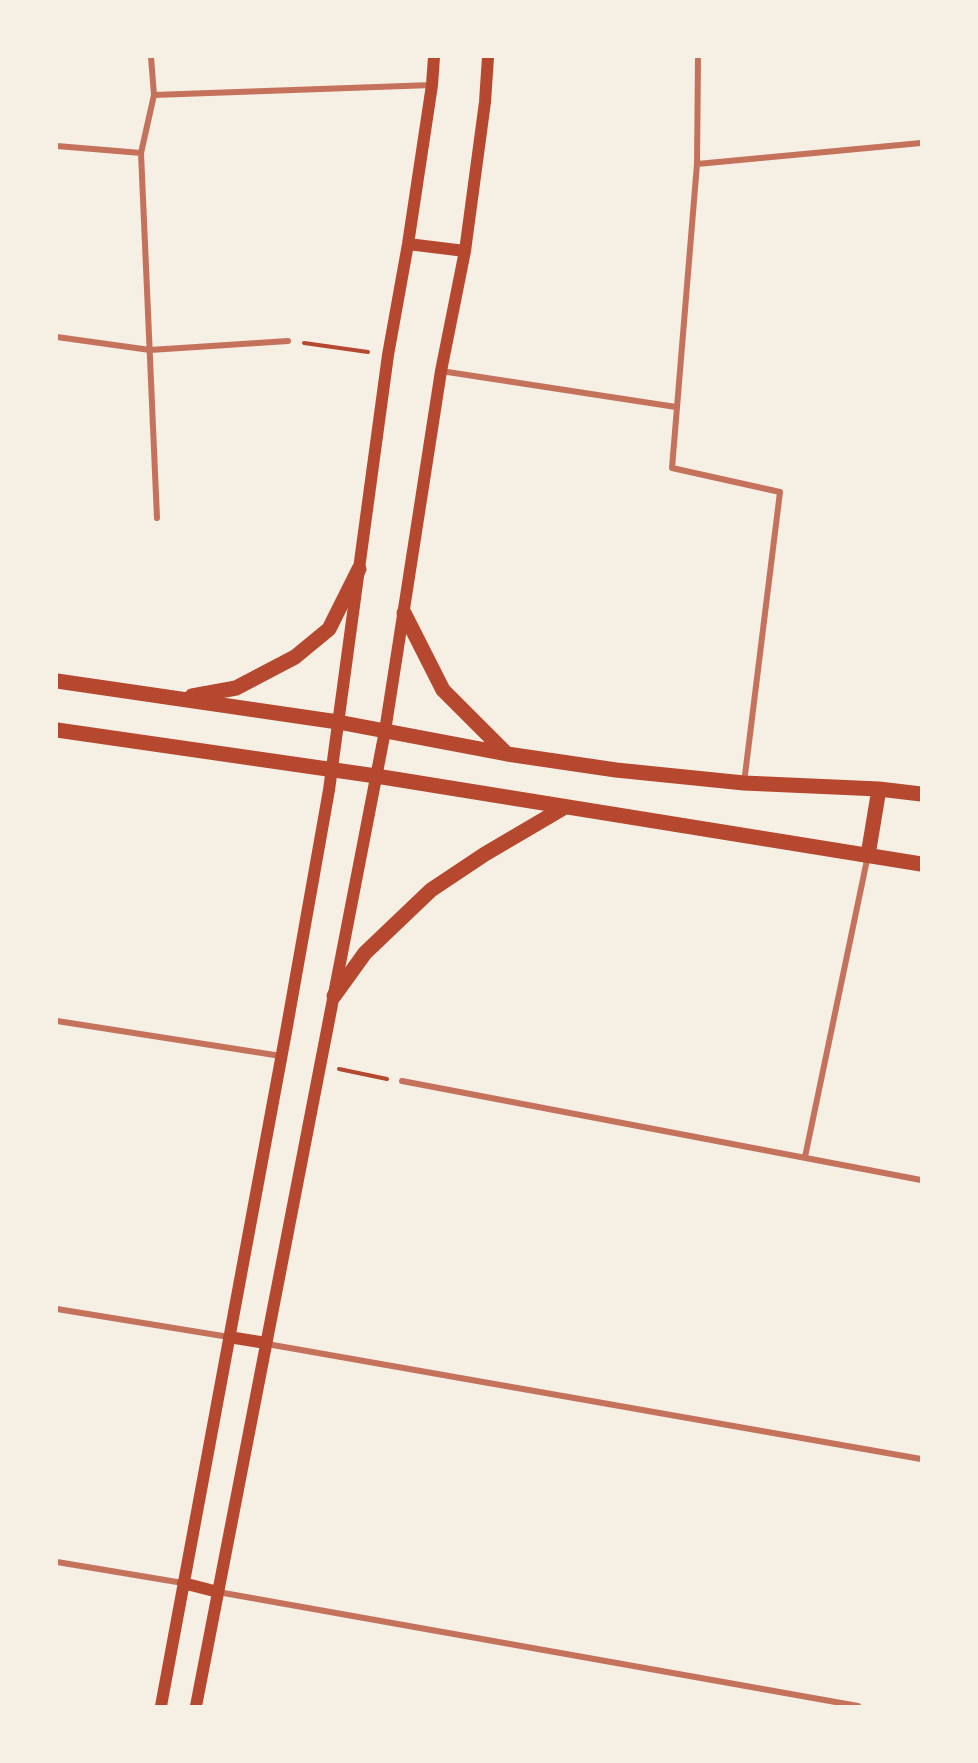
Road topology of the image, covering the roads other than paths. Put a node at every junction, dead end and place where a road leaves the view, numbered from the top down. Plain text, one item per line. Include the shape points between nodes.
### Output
1 (151, 57) edge
2 (434, 57) edge
3 (489, 57) edge
4 (698, 57) edge
5 (432, 86) junction
6 (154, 95) junction
7 (921, 143) edge
8 (57, 146) edge
9 (141, 153) junction
10 (697, 164) junction
11 (408, 244) junction
12 (465, 251) junction
13 (57, 337) edge
14 (288, 340) road end
15 (150, 350) junction
16 (441, 371) junction
17 (676, 407) junction
18 (157, 518) dead end
19 (359, 569) junction
20 (404, 613) junction
21 (57, 681) edge
22 (177, 699) junction
23 (338, 722) junction
24 (57, 730) edge
25 (385, 731) junction
26 (507, 754) junction
27 (331, 770) junction
28 (376, 776) junction
29 (744, 783) junction
30 (879, 789) junction
31 (921, 794) edge
32 (565, 807) junction
33 (868, 855) junction
34 (921, 864) edge
35 (334, 996) junction
36 (57, 1021) edge
37 (281, 1056) junction
38 (402, 1081) road end
39 (805, 1157) junction
40 (921, 1180) edge
41 (57, 1309) edge
42 (229, 1337) junction
43 (266, 1343) junction
44 (921, 1459) edge
45 (57, 1562) edge
46 (183, 1582) junction
47 (218, 1592) junction
48 (161, 1706) edge
49 (196, 1706) edge
50 (858, 1706) edge

1 - 6 street
2 - 5 main road
3 - 12 main road
4 - 10 street
5 - 6 street
5 - 11 main road
6 - 9 street
7 - 10 street
8 - 9 street
9 - 15 street
10 - 17 street
11 - 12 main road
11 - 19 main road via 388,355
12 - 16 main road
13 - 15 street
14 - 15 street
15 - 18 street
16 - 17 street
16 - 20 main road
17 - 29 street via 672,468 780,492
19 - 22 main road via 329,629 295,657 236,688
19 - 23 main road
20 - 25 main road
20 - 26 main road via 443,690
21 - 22 main road
22 - 23 main road
23 - 25 main road
23 - 27 main road
24 - 27 main road
25 - 26 main road
25 - 28 main road
26 - 29 main road
27 - 28 main road
27 - 37 main road
28 - 32 main road
28 - 35 main road
29 - 30 main road
30 - 31 main road
30 - 33 main road
32 - 33 main road
32 - 35 main road via 431,890 365,953
33 - 34 main road
33 - 39 street
35 - 43 main road
36 - 37 street
37 - 42 main road
38 - 39 street
39 - 40 street
41 - 42 street
42 - 43 main road
42 - 46 main road
43 - 44 street
43 - 47 main road
45 - 46 street
46 - 47 main road
46 - 48 main road
47 - 49 main road
47 - 50 street

